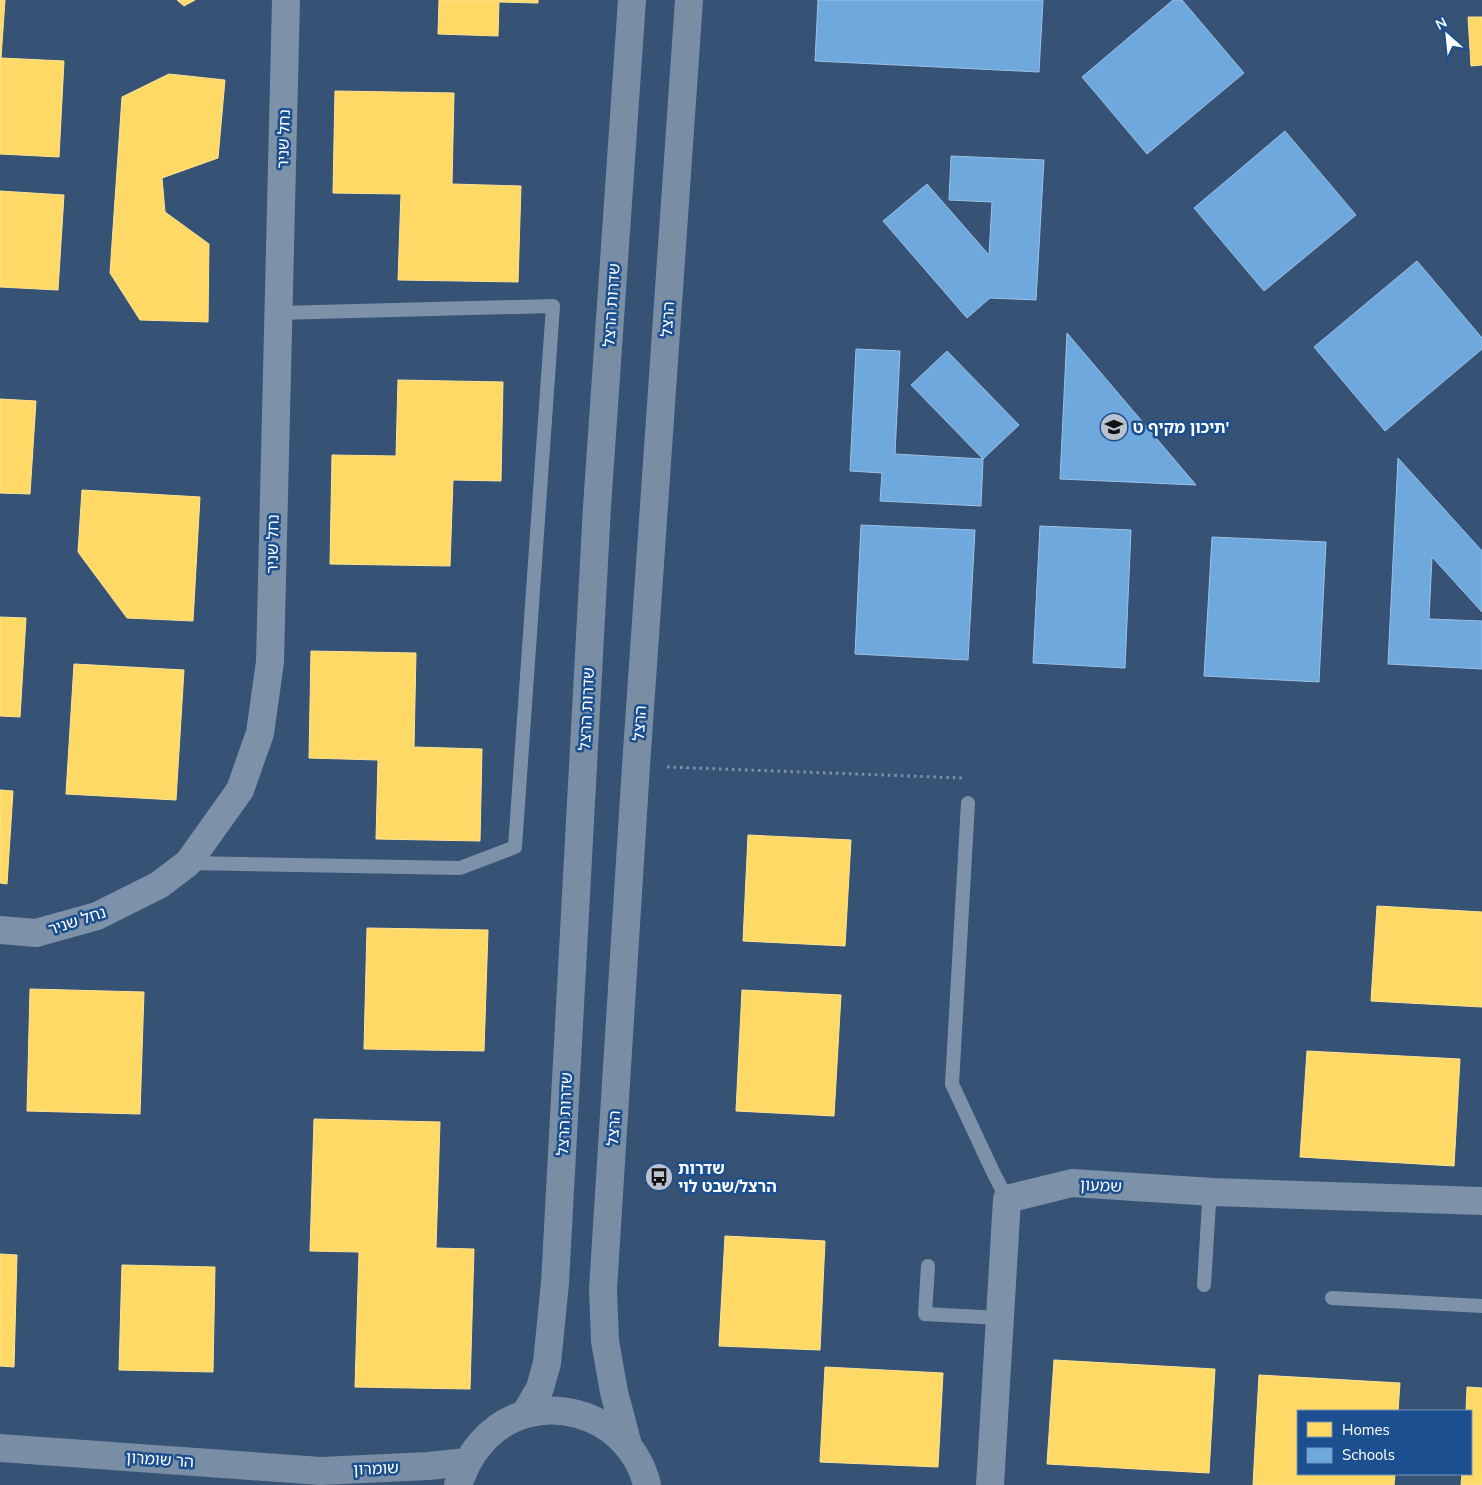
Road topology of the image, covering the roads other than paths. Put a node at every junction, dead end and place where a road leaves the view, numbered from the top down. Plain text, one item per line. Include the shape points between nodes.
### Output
1 (286, 0) edge
2 (632, 0) edge
3 (689, 0) edge
4 (278, 313) junction
5 (968, 803) dead end
6 (188, 863) junction
7 (0, 930) edge
8 (1213, 1192) junction
9 (1007, 1199) junction
10 (1482, 1201) edge
11 (928, 1266) dead end
12 (1204, 1285) dead end
13 (1332, 1298) dead end
14 (1482, 1306) edge
15 (1000, 1318) junction
16 (525, 1414) junction
17 (628, 1445) junction
18 (1, 1448) edge
19 (321, 1471) junction
20 (463, 1473) edge
21 (355, 1485) edge
22 (647, 1485) edge
23 (990, 1485) edge

1 - 4 street, נחל שניר
2 - 16 main road, שדרות הרצל via 597,507 556,1283 547,1363 540,1388
3 - 17 main road, הרצל via 603,1288 606,1341 614,1392
4 - 6 street, נחל שניר via 270,662 260,733 240,790
4 - 6 lane via 553,306 515,847 460,868
5 - 9 lane via 952,1084
6 - 7 street, נחל שניר via 159,885 97,916 36,933
8 - 9 street, שמעון via 1072,1183
8 - 10 street, שמעון
8 - 12 lane via 1209,1203
9 - 15 street
11 - 15 lane via 925,1314
13 - 14 lane
15 - 23 street
16 - 17 main road via 553,1410 581,1414 607,1426
16 - 20 main road via 502,1425 482,1441
17 - 22 main road via 644,1471
18 - 19 main road, הר שומרון
19 - 20 main road, שומרון via 428,1466
19 - 21 main road, שומרון

